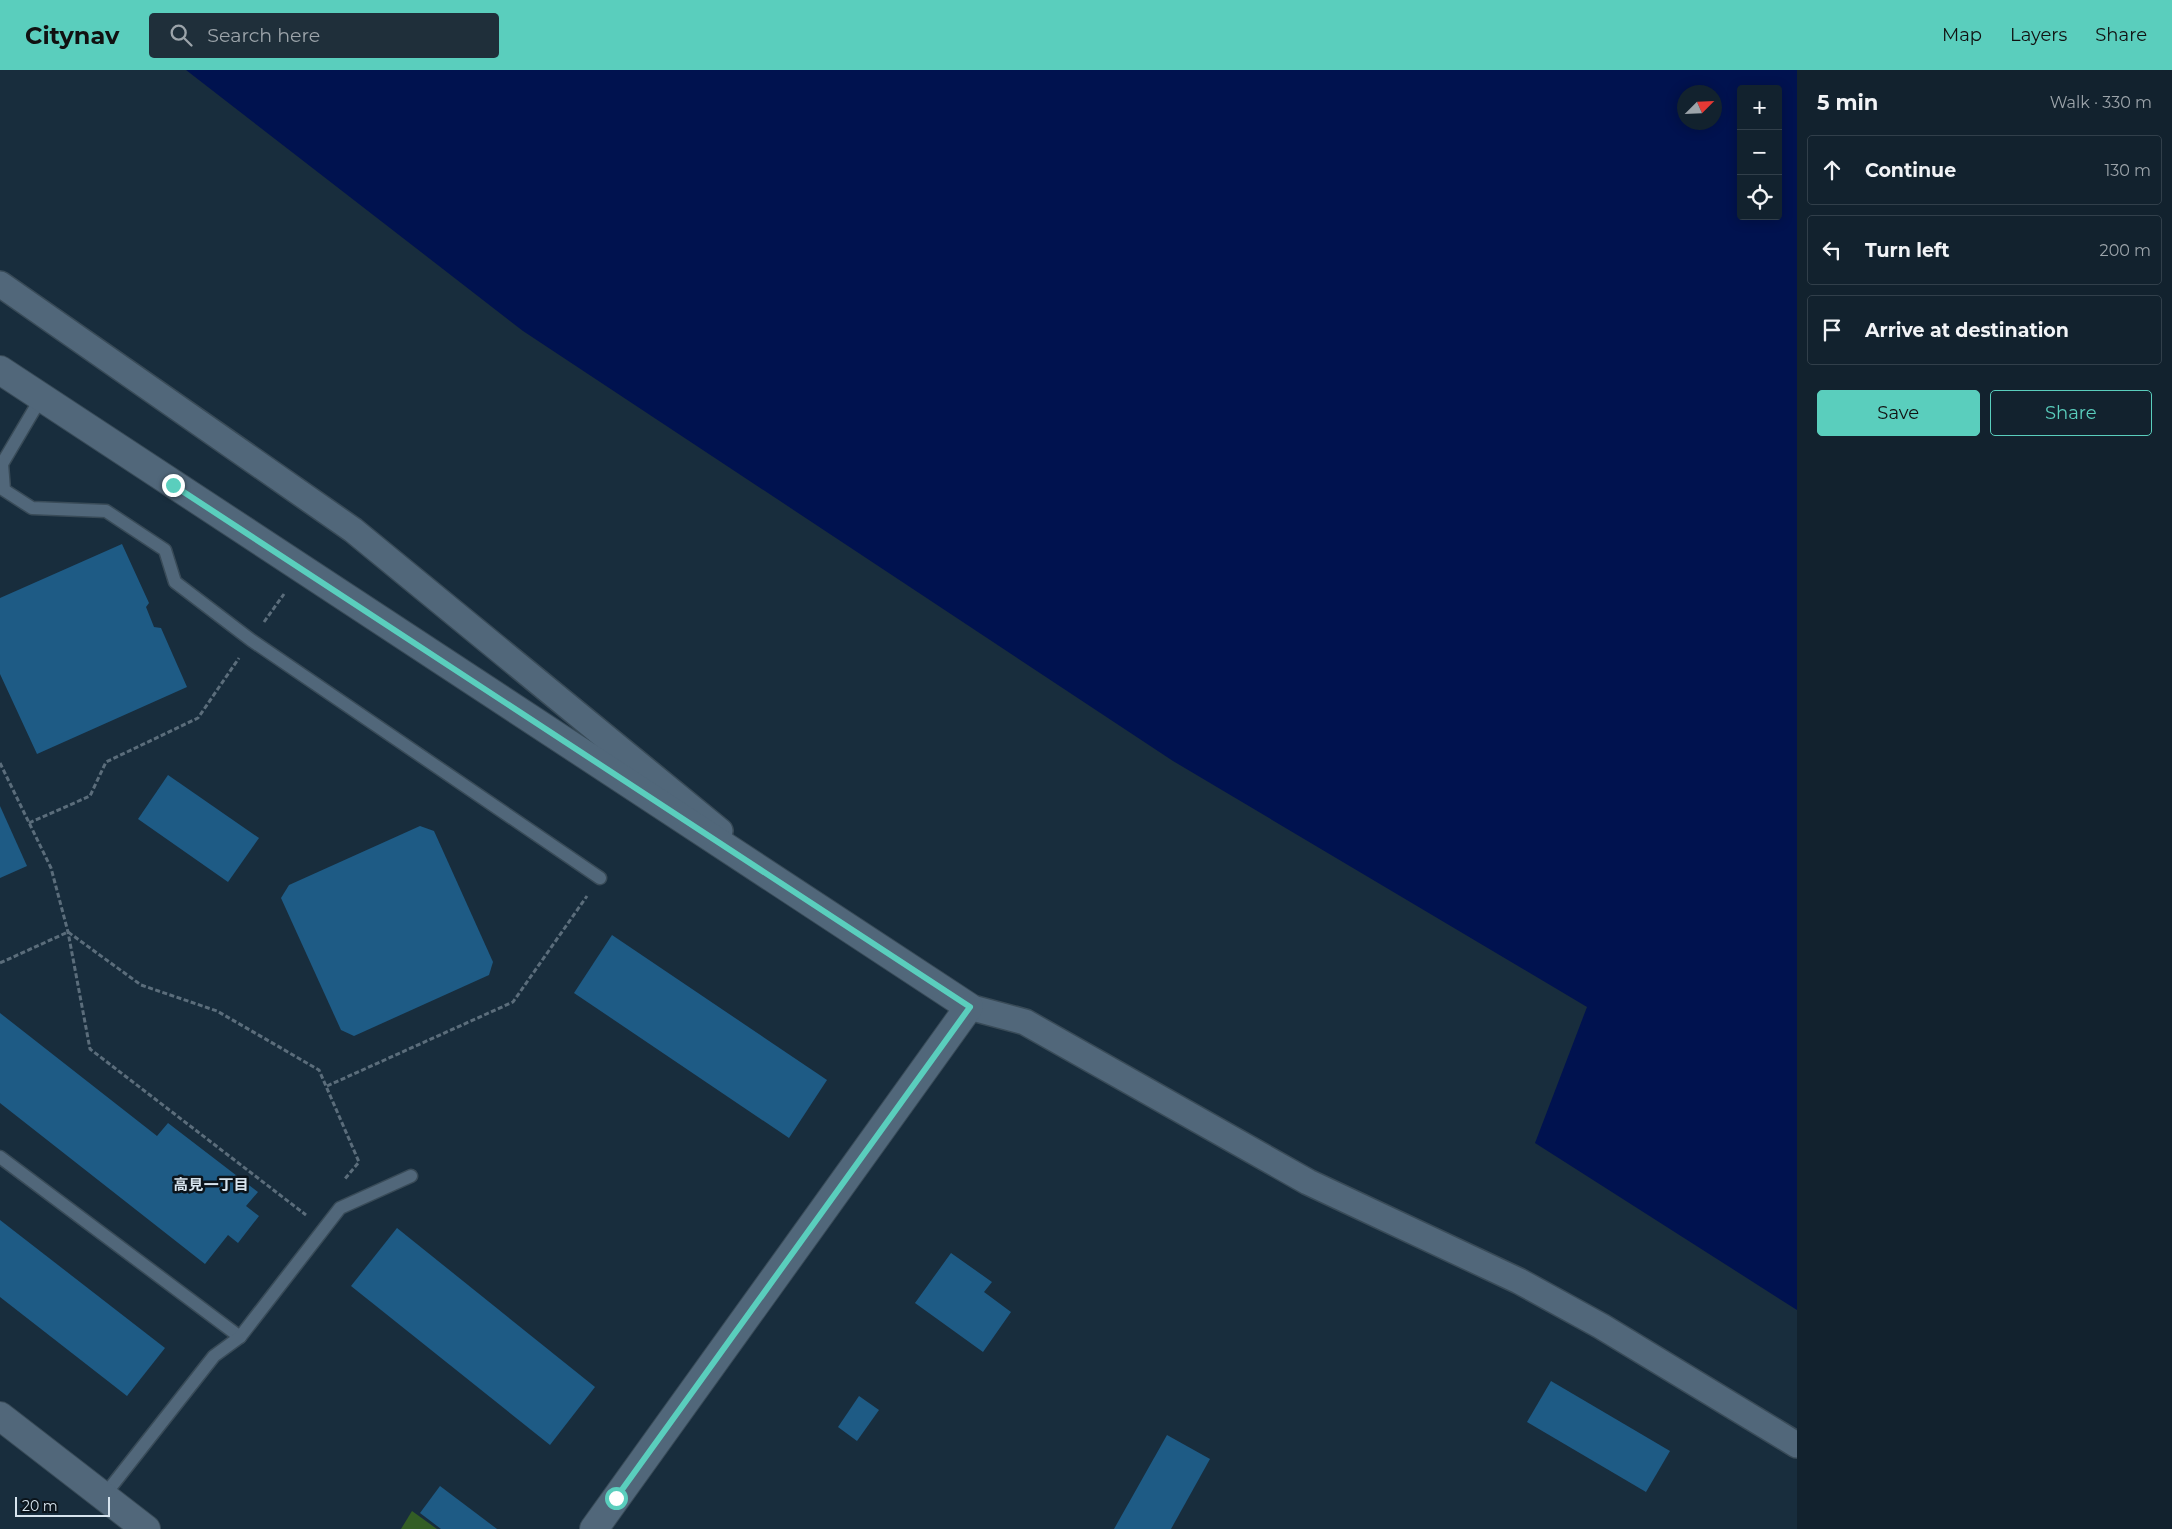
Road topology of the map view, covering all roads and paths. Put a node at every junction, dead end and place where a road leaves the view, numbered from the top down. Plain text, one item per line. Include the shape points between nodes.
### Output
1 (0, 284) edge
2 (0, 370) edge
3 (41, 398) junction
4 (1, 466) edge
5 (284, 594) dead end
6 (252, 640) junction
7 (0, 763) edge
8 (29, 823) junction
9 (600, 878) joint
10 (802, 898) junction
11 (68, 932) junction
12 (0, 962) edge
13 (970, 1007) junction
14 (326, 1086) junction
15 (0, 1157) edge
16 (411, 1176) dead end
17 (341, 1184) dead end
18 (312, 1220) dead end
19 (240, 1337) junction
20 (0, 1416) edge
21 (1797, 1445) edge
22 (103, 1497) junction
23 (146, 1529) edge
24 (594, 1529) edge

1 - 10 street via 353,530
2 - 3 street
3 - 4 lane
3 - 10 street
4 - 6 lane via 4,490 32,508 106,511 165,550 174,582
5 - 6 path
6 - 8 path via 198,718 106,762 90,796
6 - 9 lane
7 - 8 path
8 - 11 path via 51,868
9 - 14 path via 513,1002
10 - 13 street
11 - 12 path
11 - 14 path via 141,985 217,1011 319,1070
11 - 18 path via 90,1049
13 - 21 street via 1025,1022 1308,1182 1519,1281 1601,1326
13 - 24 street
14 - 17 path via 358,1162
15 - 19 lane
16 - 19 lane via 340,1208
19 - 22 lane via 214,1356
20 - 22 street
22 - 23 street

